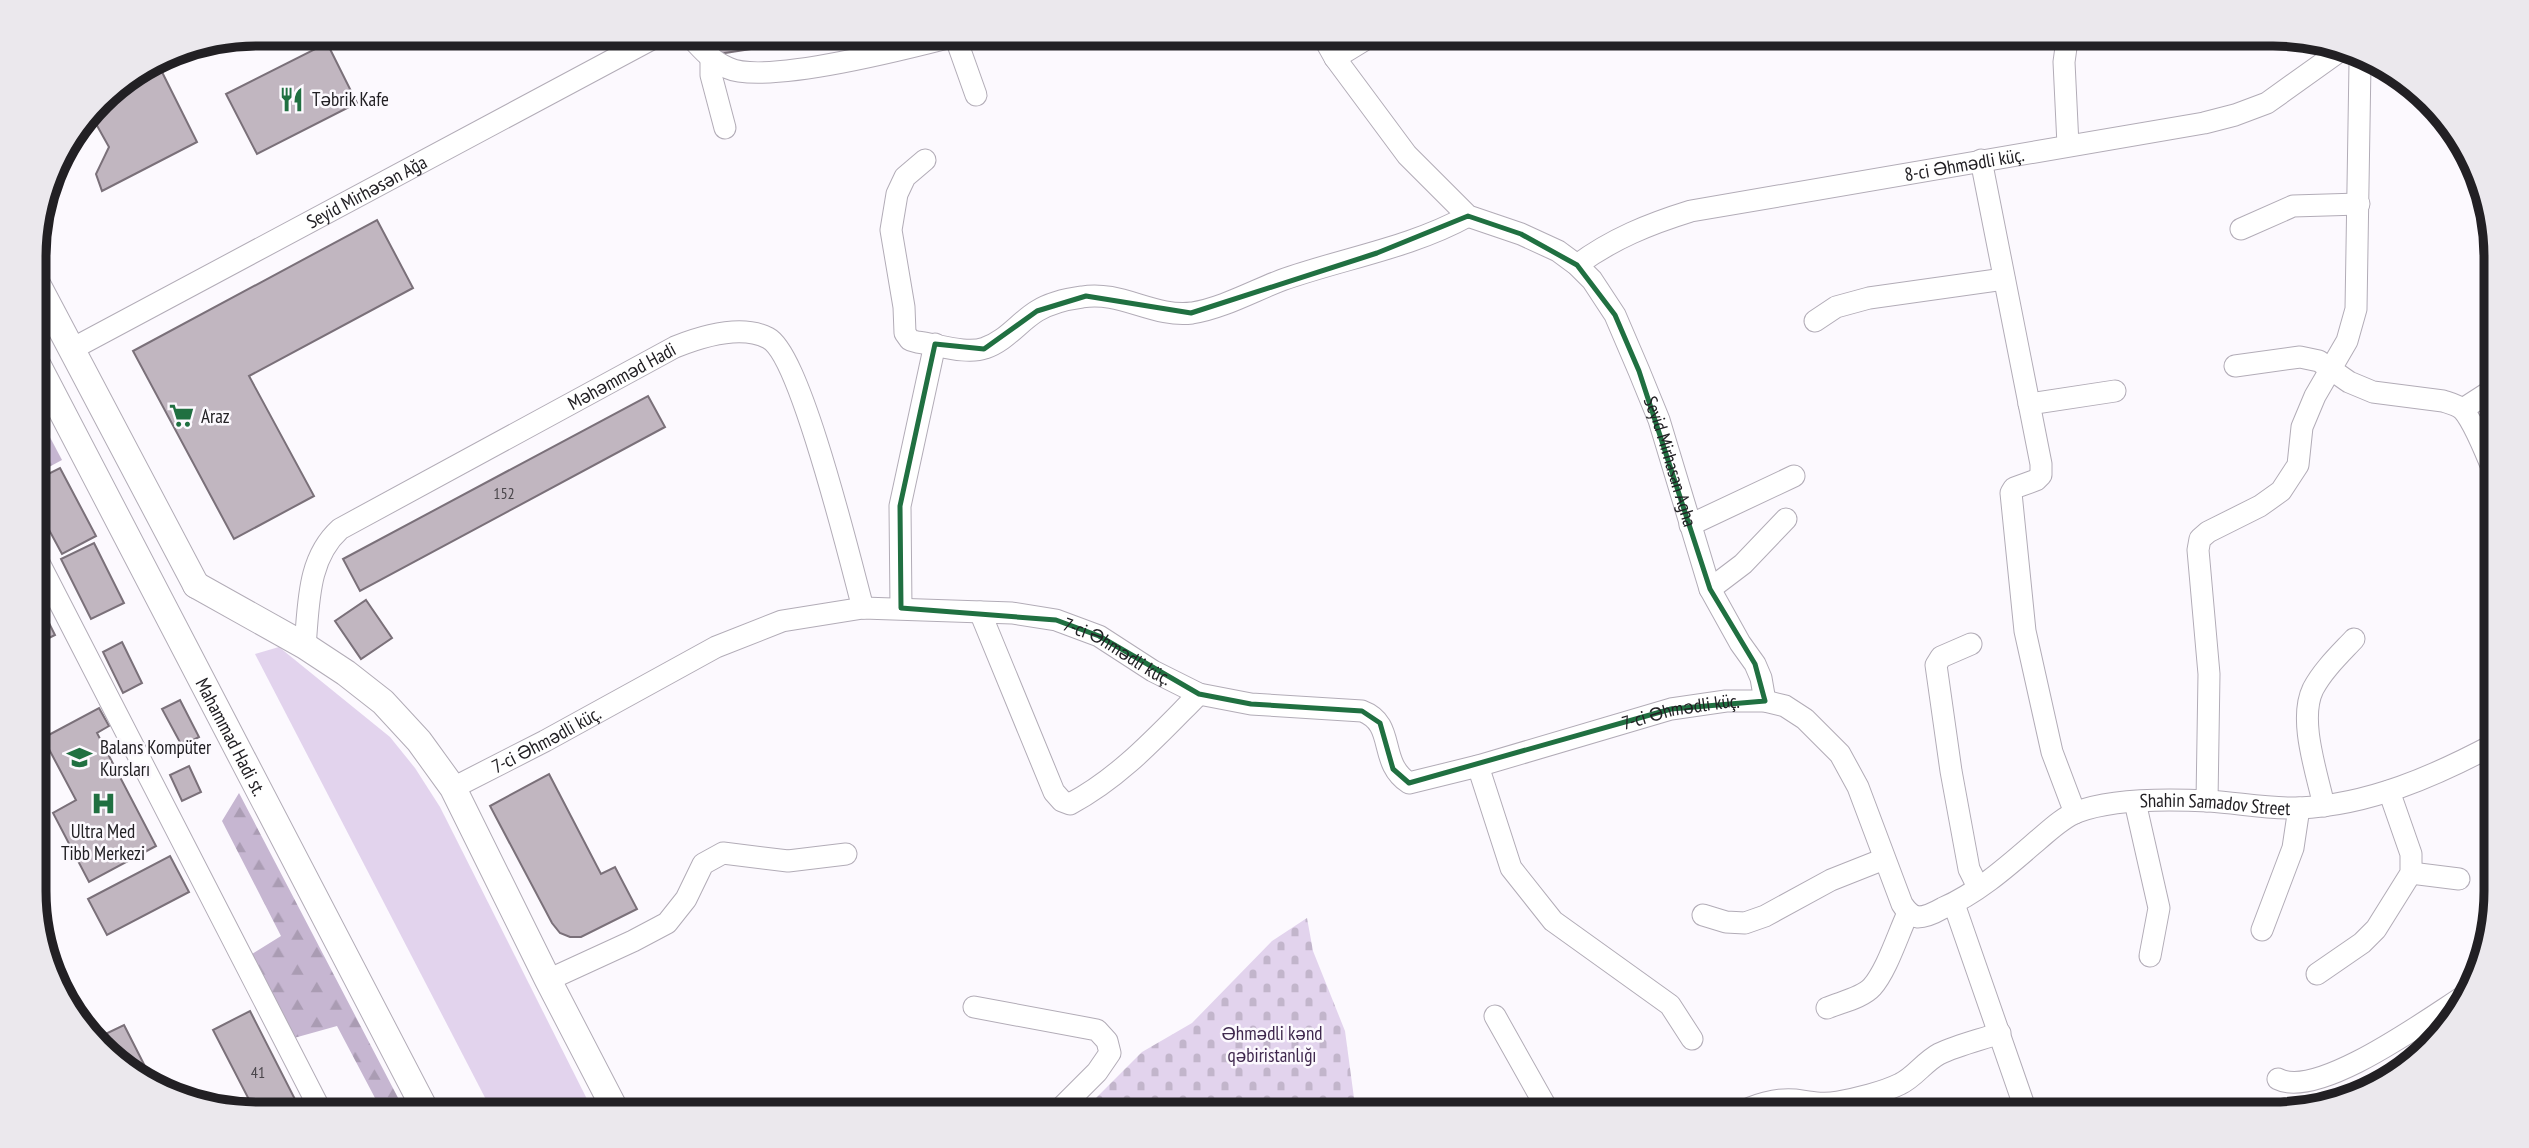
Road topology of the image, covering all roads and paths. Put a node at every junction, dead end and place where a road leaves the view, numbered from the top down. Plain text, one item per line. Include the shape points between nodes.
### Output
1 (639, 46) edge
2 (699, 46) edge
3 (915, 46) edge
4 (964, 46) edge
5 (1328, 46) edge
6 (1355, 46) edge
7 (2066, 46) edge
8 (2334, 55) edge
9 (711, 58) junction
10 (1335, 58) junction
11 (2360, 65) edge
12 (976, 95) dead end
13 (725, 128) dead end
14 (2068, 145) junction
15 (925, 160) dead end
16 (1981, 160) junction
17 (2360, 204) junction
18 (1468, 216) junction
19 (2241, 229) dead end
20 (1577, 265) junction
21 (2004, 279) junction
22 (46, 300) edge
23 (1815, 321) dead end
24 (935, 344) junction
25 (72, 349) junction
26 (2235, 366) dead end
27 (2332, 369) junction
28 (46, 381) edge
29 (2115, 391) dead end
30 (2484, 395) edge
31 (2029, 404) junction
32 (2463, 409) junction
33 (2484, 452) edge
34 (1794, 476) dead end
35 (1786, 519) dead end
36 (1690, 525) junction
37 (46, 576) edge
38 (196, 584) junction
39 (1710, 589) junction
40 (161, 602) junction
41 (863, 608) junction
42 (901, 608) junction
43 (980, 611) junction
44 (2354, 639) dead end
45 (1971, 644) dead end
46 (305, 646) junction
47 (1199, 694) junction
48 (1765, 701) junction
49 (2484, 749) edge
50 (1478, 766) junction
51 (453, 788) junction
52 (2389, 791) junction
53 (2207, 801) junction
54 (2135, 802) junction
55 (2324, 806) junction
56 (2299, 808) junction
57 (2075, 813) junction
58 (846, 853) dead end
59 (1884, 859) junction
60 (2411, 873) junction
61 (2459, 879) dead end
62 (1978, 887) junction
63 (1954, 904) junction
64 (1908, 913) junction
65 (1703, 915) dead end
66 (2262, 930) dead end
67 (2150, 956) dead end
68 (2317, 975) dead end
69 (548, 980) junction
70 (2450, 1005) edge
71 (974, 1007) dead end
72 (1827, 1008) dead end
73 (1495, 1016) dead end
74 (2000, 1033) junction
75 (1692, 1038) dead end
76 (2278, 1079) dead end
77 (316, 1102) edge
78 (421, 1102) edge
79 (611, 1102) edge
80 (1067, 1102) edge
81 (1543, 1102) edge
82 (1779, 1102) edge
83 (1801, 1102) edge
84 (1838, 1102) edge
85 (2023, 1102) edge

1 - 25 street, Seyid Mirhəsən Ağa
2 - 9 street
3 - 9 street via 771,73 729,69
4 - 12 street
5 - 10 street, Seyid Mirhasan Agha
6 - 10 street
7 - 14 street
8 - 14 street, 8-ci Əhmədli küç. via 2267,103 2235,116
9 - 13 street
10 - 18 street, Seyid Mirhasan Agha via 1408,155
11 - 17 street
14 - 16 street, 8-ci Əhmədli küç.
15 - 24 street via 905,177 891,230 905,333 910,340
16 - 20 street, 8-ci Əhmədli küç. via 1690,211 1639,228
16 - 21 street
17 - 19 street via 2293,206
17 - 27 street via 2357,309
18 - 20 street, Seyid Mirhasan Agha via 1521,234
18 - 24 street via 1390,249 1191,313 1156,311 1104,296 1086,296 1037,311 984,349
20 - 36 street, Seyid Mirhasan Agha via 1592,280 1620,327 1659,420
21 - 23 street via 1869,298 1836,307
21 - 31 street
22 - 25 main road
24 - 42 street via 900,506
25 - 38 main road
26 - 27 street via 2300,357
27 - 32 street via 2373,392 2443,401
27 - 53 street via 2302,427 2298,465 2281,491 2200,539 2209,674
28 - 40 main road, Mahammad Hadi st.
29 - 31 street
30 - 32 street
31 - 57 street via 2041,475 2011,493 2025,631 2052,752
32 - 33 street
34 - 36 street
35 - 39 street via 1743,564
36 - 39 street, Seyid Mirhasan Agha
37 - 77 street
38 - 40 main road
38 - 46 main road
39 - 48 street, Seyid Mirhasan Agha via 1755,664
40 - 78 main road, Mahammad Hadi st.
41 - 42 street, 7-ci Əhmədli küç.
41 - 46 street, Məhəmməd Hadi via 837,508 784,355 769,338 750,333 708,334 675,347 340,529 326,541 318,557
41 - 51 street, 7-ci Əhmədli küç. via 782,621 716,647
42 - 43 street, 7-ci Əhmədli küç.
43 - 47 street, 7-ci Əhmədli küç. via 1056,620 1099,636
43 - 47 street via 1054,792 1062,801 1070,804 1095,791
44 - 55 street via 2324,673 2308,704 2307,727
45 - 62 street via 1941,657 1936,665 1969,869
46 - 51 main road via 383,702
47 - 50 street, 7-ci Əhmədli küç. via 1375,716 1393,768 1409,783
48 - 50 street, 7-ci Əhmədli küç. via 1671,709
48 - 59 street via 1785,706 1805,719 1840,754 1858,787
49 - 52 street, Shahin Samadov Street
50 - 75 street via 1511,868 1553,921 1670,1005
51 - 69 main road
52 - 55 street, Shahin Samadov Street
52 - 60 street via 2411,854
53 - 54 street, Shahin Samadov Street
53 - 56 street, Shahin Samadov Street
54 - 57 street, Shahin Samadov Street
54 - 67 street via 2159,908
55 - 56 street, Shahin Samadov Street
56 - 66 street via 2293,848
57 - 62 street, Shahin Samadov Street
58 - 69 street via 788,861 723,853 703,864 686,899 667,923
59 - 64 street
59 - 65 street via 1830,880 1745,923
60 - 61 street
60 - 68 street via 2376,929
62 - 63 street, Shahin Samadov Street
63 - 64 street via 1917,917
63 - 74 street
64 - 72 street via 1872,988
69 - 79 main road
70 - 76 street via 2333,1074 2287,1084
71 - 80 street via 1097,1030 1110,1053
73 - 81 street
74 - 84 street via 1942,1052 1900,1084
74 - 85 street
82 - 83 street

